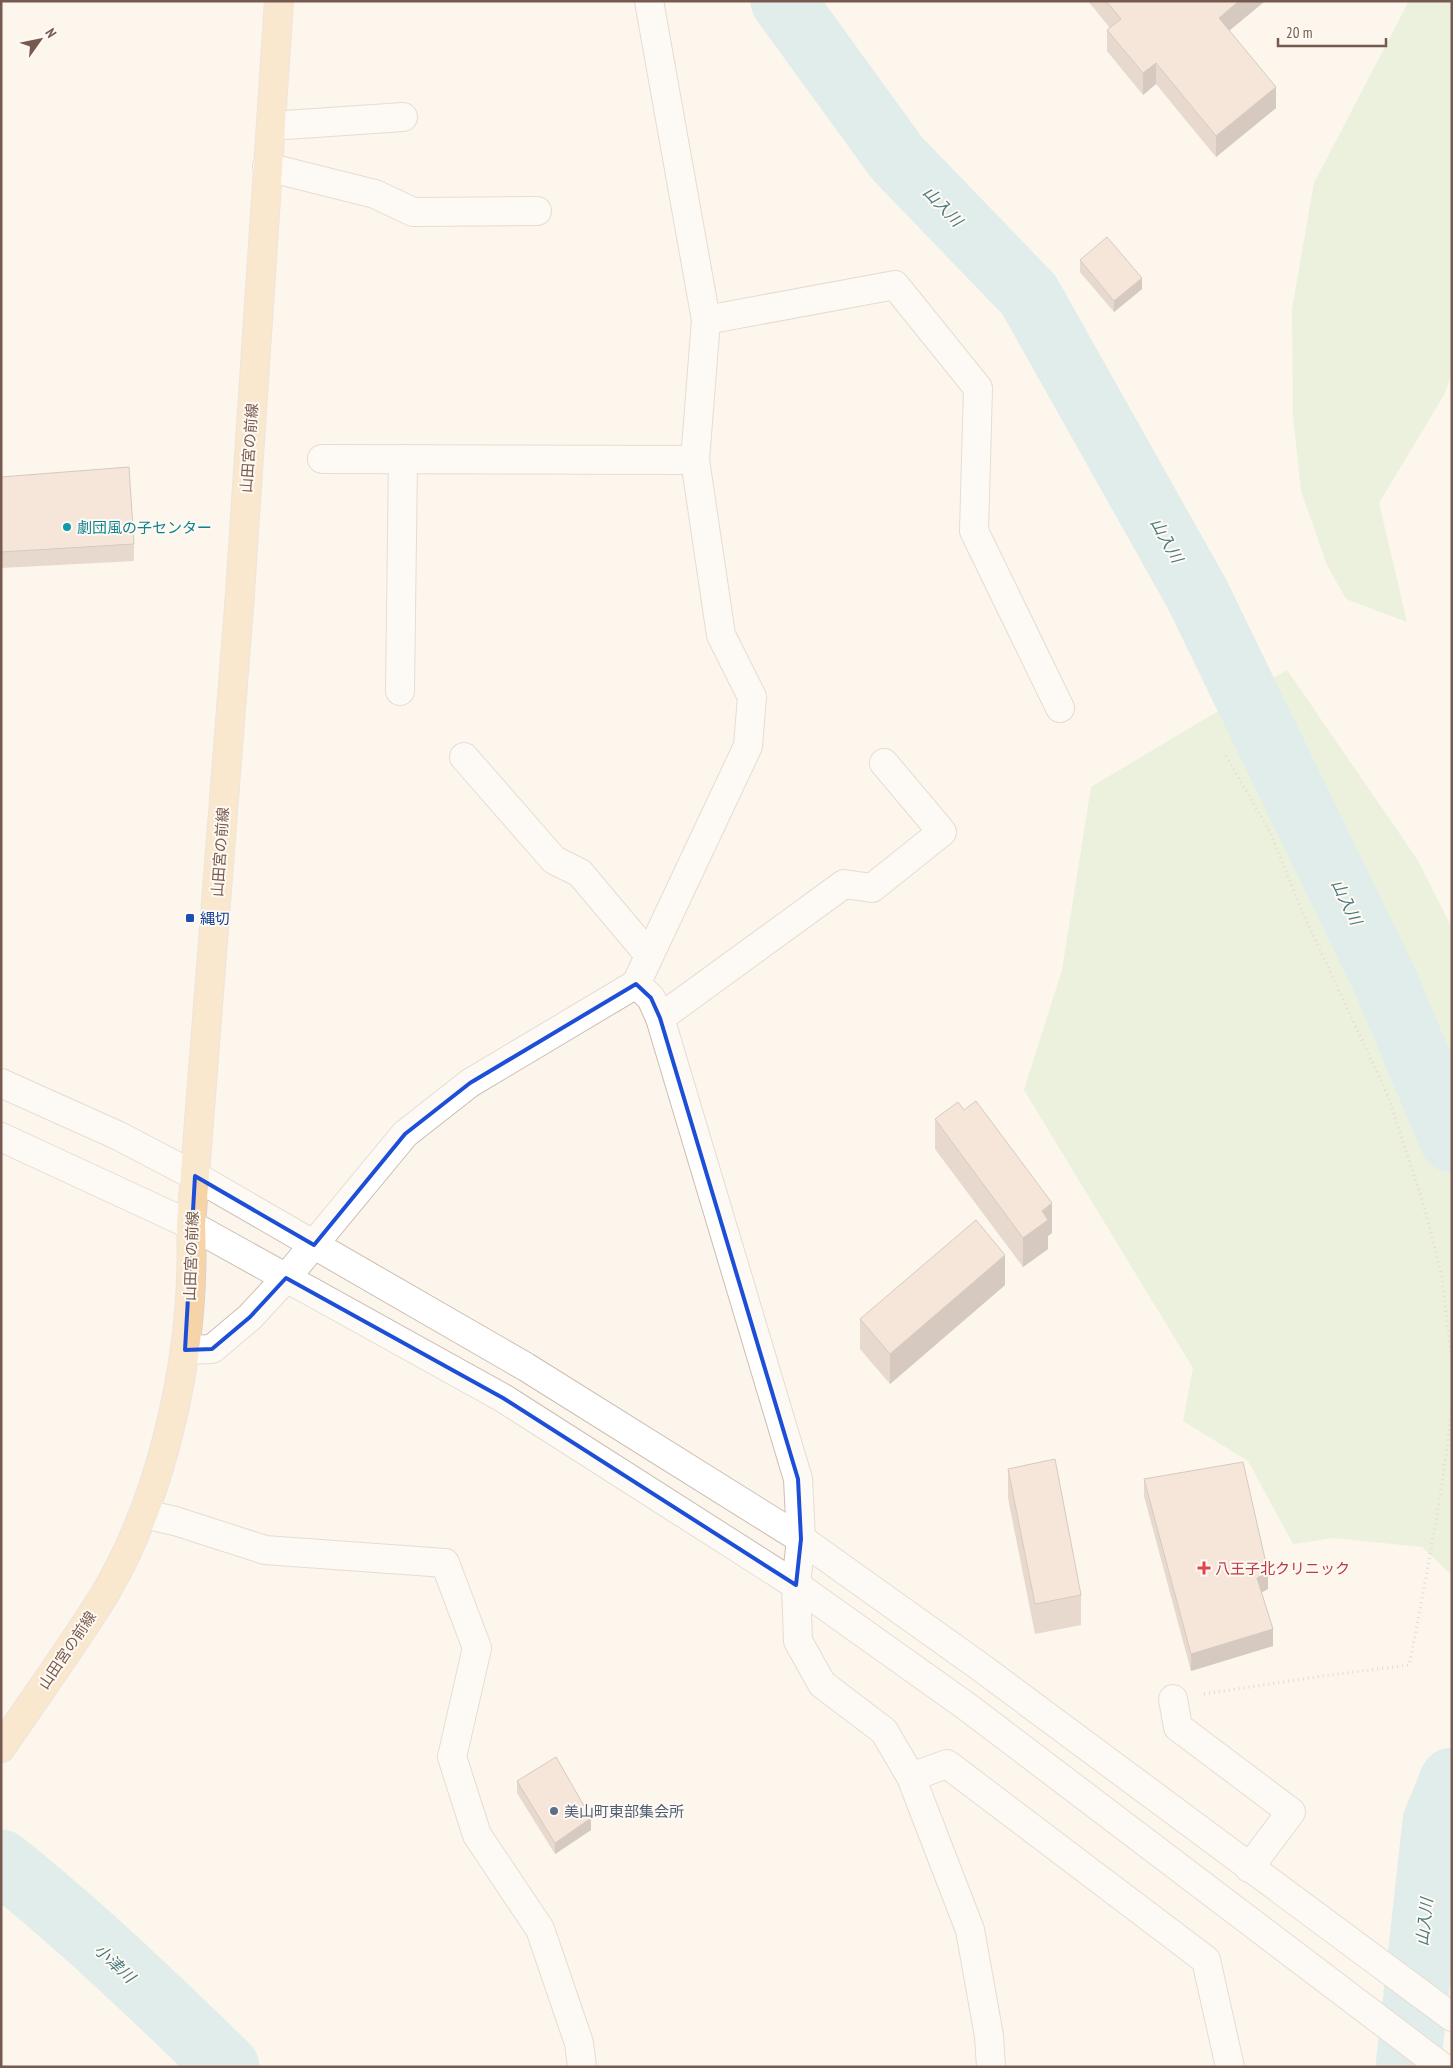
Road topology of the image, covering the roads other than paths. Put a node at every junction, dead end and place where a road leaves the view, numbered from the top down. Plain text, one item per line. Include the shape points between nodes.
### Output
1 (279, 1) edge
2 (648, 1) edge
3 (403, 117) dead end
4 (272, 126) junction
5 (267, 167) junction
6 (537, 211) dead end
7 (706, 320) junction
8 (322, 459) dead end
9 (403, 459) junction
10 (695, 460) junction
11 (400, 691) dead end
12 (1060, 708) dead end
13 (464, 757) dead end
14 (884, 763) dead end
15 (649, 955) junction
16 (636, 984) junction
17 (660, 1018) junction
18 (1, 1083) edge
19 (1, 1137) edge
20 (195, 1176) junction
21 (191, 1225) junction
22 (314, 1245) junction
23 (286, 1278) junction
24 (186, 1350) junction
25 (144, 1514) junction
26 (801, 1538) junction
27 (796, 1585) junction
28 (1173, 1699) road end
29 (1, 1748) edge
30 (911, 1777) junction
31 (1249, 1868) junction
32 (1452, 2017) edge
33 (582, 2067) edge
34 (991, 2067) edge
35 (1230, 2067) edge
36 (1442, 2067) edge

1 - 4 main road, 山田宮の前線
2 - 7 street
3 - 4 street
4 - 5 main road, 山田宮の前線
5 - 6 street via 376,194 412,212
5 - 20 main road, 山田宮の前線 via 240,593
7 - 10 street
7 - 12 street via 895,285 978,388 974,531
8 - 9 street
9 - 10 street
9 - 11 street
10 - 15 street via 721,635 752,697 749,736 748,746
13 - 15 street via 554,860 580,873
14 - 17 street via 942,832 872,888 844,884
15 - 16 street
16 - 17 street via 651,998
16 - 22 street via 470,1083 405,1134
17 - 26 street via 798,1479
18 - 20 street via 119,1136
19 - 21 street
20 - 21 main road, 山田宮の前線
20 - 22 street
21 - 23 street
21 - 24 main road, 山田宮の前線
22 - 23 street
22 - 26 street via 526,1367
23 - 24 street via 250,1317 212,1348
23 - 27 street via 503,1398
24 - 25 main road, 山田宮の前線 via 166,1441
25 - 29 main road, 山田宮の前線 via 103,1596
25 - 33 street via 265,1550 445,1563 477,1648 452,1757 477,1835 540,1930 579,2042
26 - 27 street
26 - 31 street via 980,1666
27 - 30 street via 798,1641 822,1684 884,1731
27 - 36 street via 966,1706
28 - 31 street via 1178,1727 1291,1812
30 - 34 street via 970,1930 989,2036
30 - 35 street via 947,1764 1206,1960
31 - 32 street

